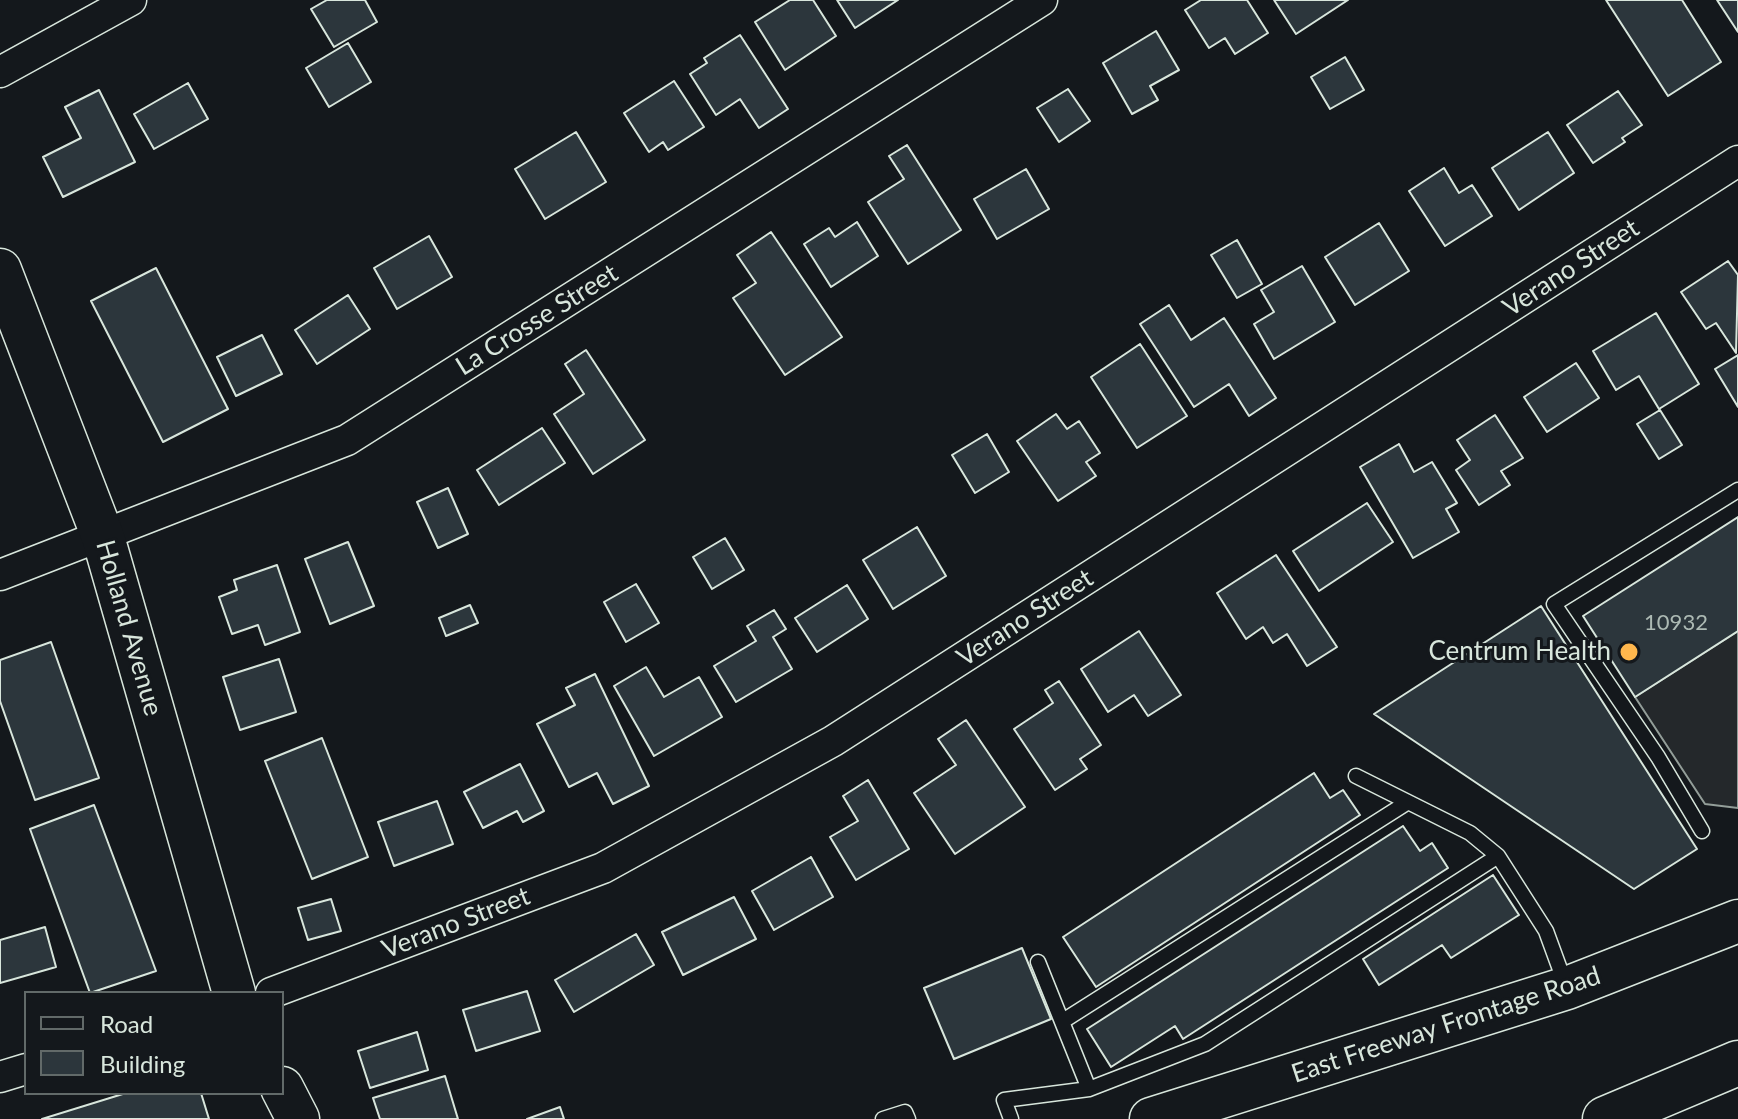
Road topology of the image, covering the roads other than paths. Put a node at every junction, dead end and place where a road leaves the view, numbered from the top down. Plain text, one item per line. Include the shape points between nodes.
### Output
1 (131, 0) edge
2 (1042, 0) edge
3 (0, 72) edge
4 (1738, 161) edge
5 (0, 270) edge
6 (1738, 490) edge
7 (103, 537) junction
8 (0, 575) edge
9 (1356, 776) dead end
10 (1408, 802) junction
11 (1702, 831) dead end
12 (1498, 856) junction
13 (1738, 921) edge
14 (1038, 962) dead end
15 (1567, 988) junction
16 (233, 991) edge
17 (276, 991) edge
18 (1063, 1021) junction
19 (1738, 1063) edge
20 (24, 1070) edge
21 (0, 1077) edge
22 (1089, 1089) junction
23 (284, 1092) edge
24 (258, 1095) edge
25 (264, 1119) edge
26 (298, 1119) edge
27 (883, 1119) edge
28 (908, 1119) edge
29 (1011, 1119) edge
30 (1151, 1119) edge
31 (1605, 1119) edge

1 - 3 street
2 - 7 street, La Crosse Street via 347,440
4 - 17 street, Verano Street via 833,741 603,868
5 - 7 main road, Holland Avenue
6 - 11 lane via 1554,604
7 - 8 street, La Crosse Street
7 - 16 main road, Holland Avenue
9 - 10 lane
10 - 12 lane via 1470,833
10 - 18 lane
12 - 15 lane via 1546,931
12 - 22 lane via 1205,1044
13 - 15 main road, East Freeway Frontage Road
14 - 18 lane
15 - 30 main road, East Freeway Frontage Road
18 - 22 lane
19 - 31 highway
20 - 21 street
22 - 29 lane via 1004,1100
23 - 26 main road
24 - 25 main road
27 - 28 lane via 905,1112

